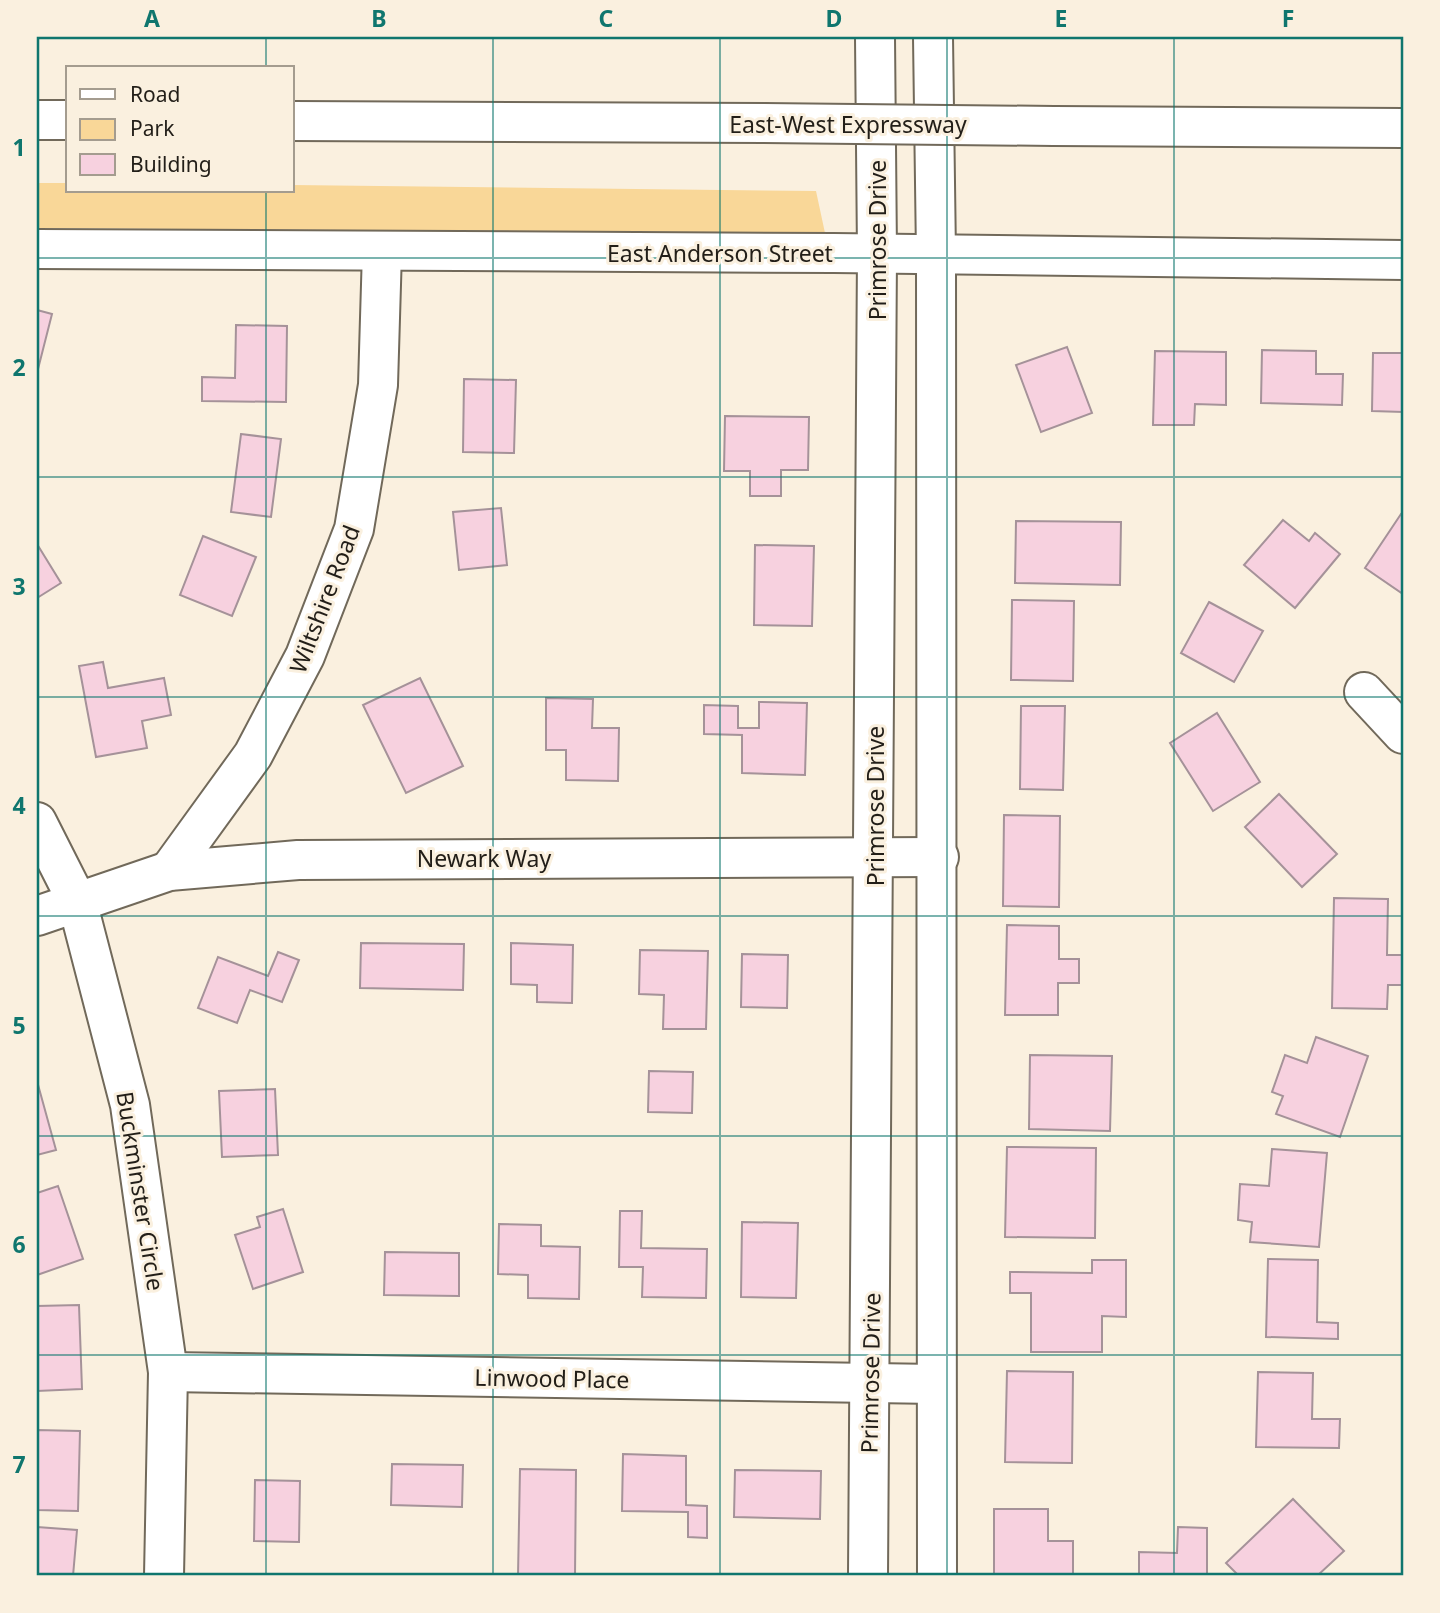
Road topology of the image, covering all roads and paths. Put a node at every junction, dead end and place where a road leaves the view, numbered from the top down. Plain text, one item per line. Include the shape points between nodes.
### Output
1 (875, 37) edge
2 (933, 37) edge
3 (37, 120) edge
4 (66, 120) edge
5 (294, 121) edge
6 (1403, 128) edge
7 (37, 249) edge
8 (382, 251) junction
9 (877, 254) junction
10 (936, 255) junction
11 (1403, 260) edge
12 (1364, 692) dead end
13 (1403, 734) edge
14 (37, 822) edge
15 (875, 856) junction
16 (939, 857) junction
17 (169, 870) junction
18 (77, 901) junction
19 (37, 916) edge
20 (168, 1372) junction
21 (870, 1383) junction
22 (936, 1384) junction
23 (164, 1576) edge
24 (868, 1576) edge
25 (937, 1576) edge

1 - 9 main road, Primrose Drive
2 - 10 main road
3 - 4 main road
5 - 6 main road, East-West Expressway, bridge
7 - 8 main road, East Anderson Street
8 - 9 main road, East Anderson Street
8 - 17 main road, Wiltshire Road via 378,385 354,529 305,656 253,755
9 - 10 main road, East Anderson Street
9 - 15 main road, Primrose Drive
10 - 11 main road, East Anderson Street
10 - 16 main road
12 - 13 main road
14 - 18 main road, Buckminster Circle
15 - 16 main road, Newark Way
15 - 17 main road, Newark Way via 298,860
15 - 21 main road, Primrose Drive
16 - 22 main road
17 - 18 main road, Newark Way
18 - 19 main road, Newark Way
18 - 20 main road, Buckminster Circle via 130,1105
20 - 21 main road, Linwood Place
20 - 23 main road, Buckminster Circle
21 - 22 main road, Linwood Place
21 - 24 main road, Primrose Drive
22 - 25 main road

